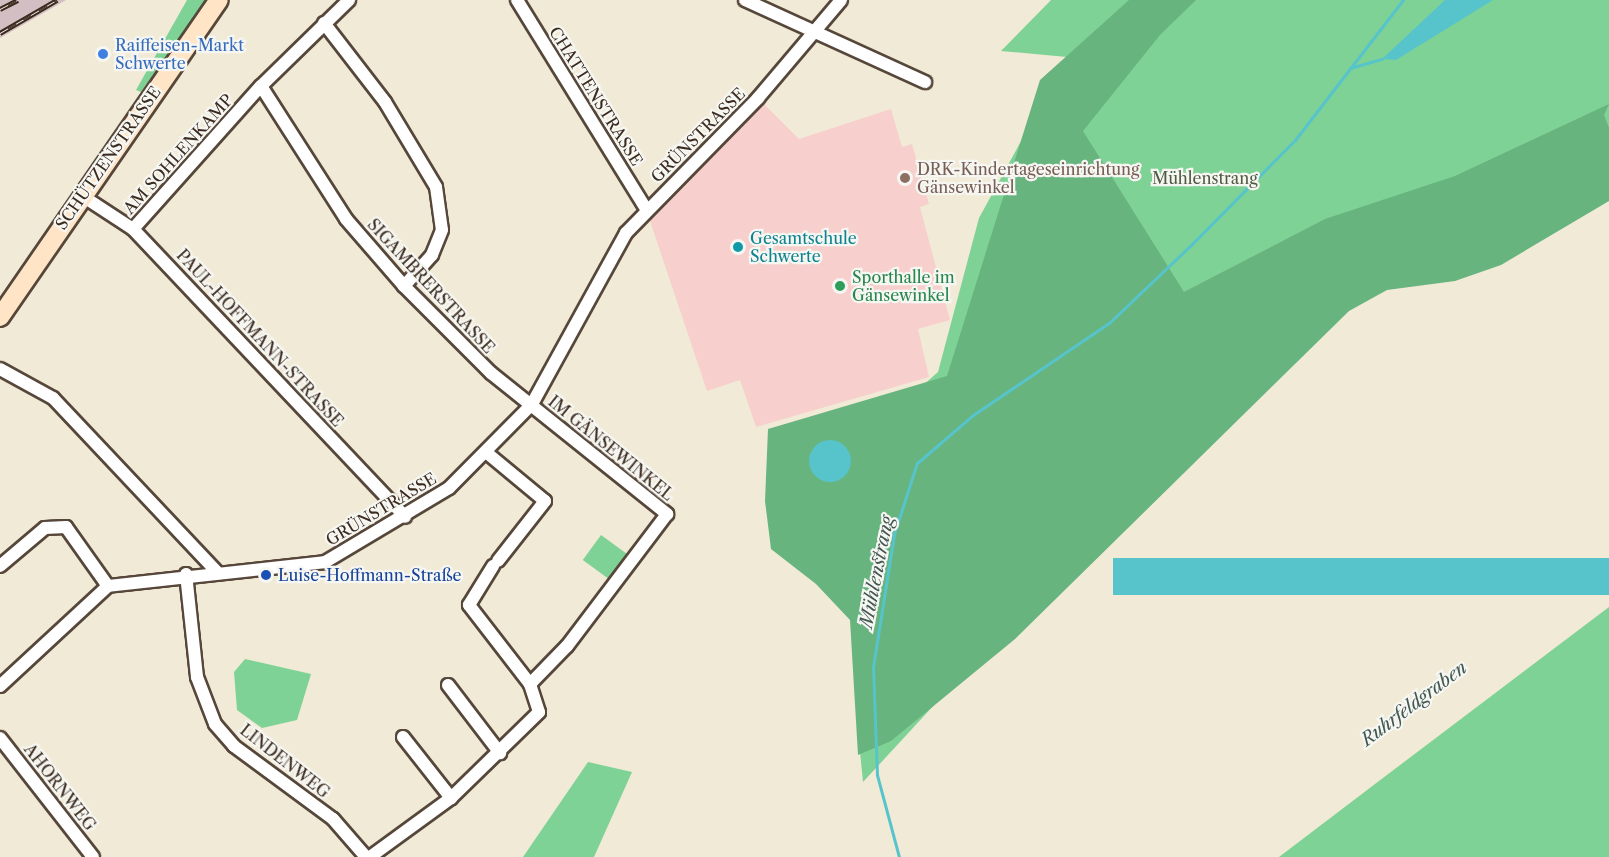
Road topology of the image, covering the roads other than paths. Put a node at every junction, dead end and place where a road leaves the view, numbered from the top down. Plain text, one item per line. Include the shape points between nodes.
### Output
1 (219, 0) edge
2 (349, 0) edge
3 (517, 0) edge
4 (745, 0) edge
5 (841, 0) edge
6 (324, 23) junction
7 (815, 35) junction
8 (925, 82) dead end
9 (261, 86) junction
10 (81, 195) junction
11 (646, 209) junction
12 (133, 229) junction
13 (404, 286) junction
14 (0, 317) edge
15 (0, 369) edge
16 (532, 405) junction
17 (488, 453) junction
18 (405, 517) junction
19 (0, 566) edge
20 (217, 572) junction
21 (186, 574) junction
22 (108, 586) junction
23 (530, 684) junction
24 (448, 685) dead end
25 (0, 686) edge
26 (403, 737) dead end
27 (0, 738) edge
28 (500, 753) junction
29 (451, 798) junction
30 (93, 857) edge
31 (368, 857) edge

1 - 10 main road, SCHÜTZENSTRASSE
2 - 6 street, AM SOHLENKAMP
3 - 11 street, CHATTENSTRASSE
4 - 7 street
5 - 7 street, GRÜNSTRASSE
6 - 9 street, AM SOHLENKAMP
6 - 13 street via 385,102 436,187 442,230 432,255
7 - 8 street
7 - 11 street, GRÜNSTRASSE
9 - 12 street, AM SOHLENKAMP
9 - 13 street, SIGAMBRERSTRASSE via 346,219
10 - 12 street, PAUL-HOFFMANN-STRASSE
10 - 14 main road, SCHÜTZENSTRASSE
11 - 16 street, GRÜNSTRASSE via 610,257
12 - 18 street, PAUL-HOFFMANN-STRASSE
13 - 16 street, SIGAMBRERSTRASSE via 490,373
15 - 20 street via 53,398
16 - 17 street, GRÜNSTRASSE
16 - 23 street, IM GÄNSEWINKEL via 668,513 567,645
17 - 18 street, GRÜNSTRASSE
17 - 23 street via 545,501 469,605
18 - 20 street, GRÜNSTRASSE via 325,562
19 - 22 street via 45,528 66,527
20 - 21 street, GRÜNSTRASSE
21 - 22 street, GRÜNSTRASSE
21 - 31 street, LINDENWEG via 197,677 215,724 234,746 333,819
22 - 25 street
23 - 28 street via 539,712
24 - 28 street
26 - 29 street
27 - 30 street, AHORNWEG
28 - 29 street
29 - 31 street

